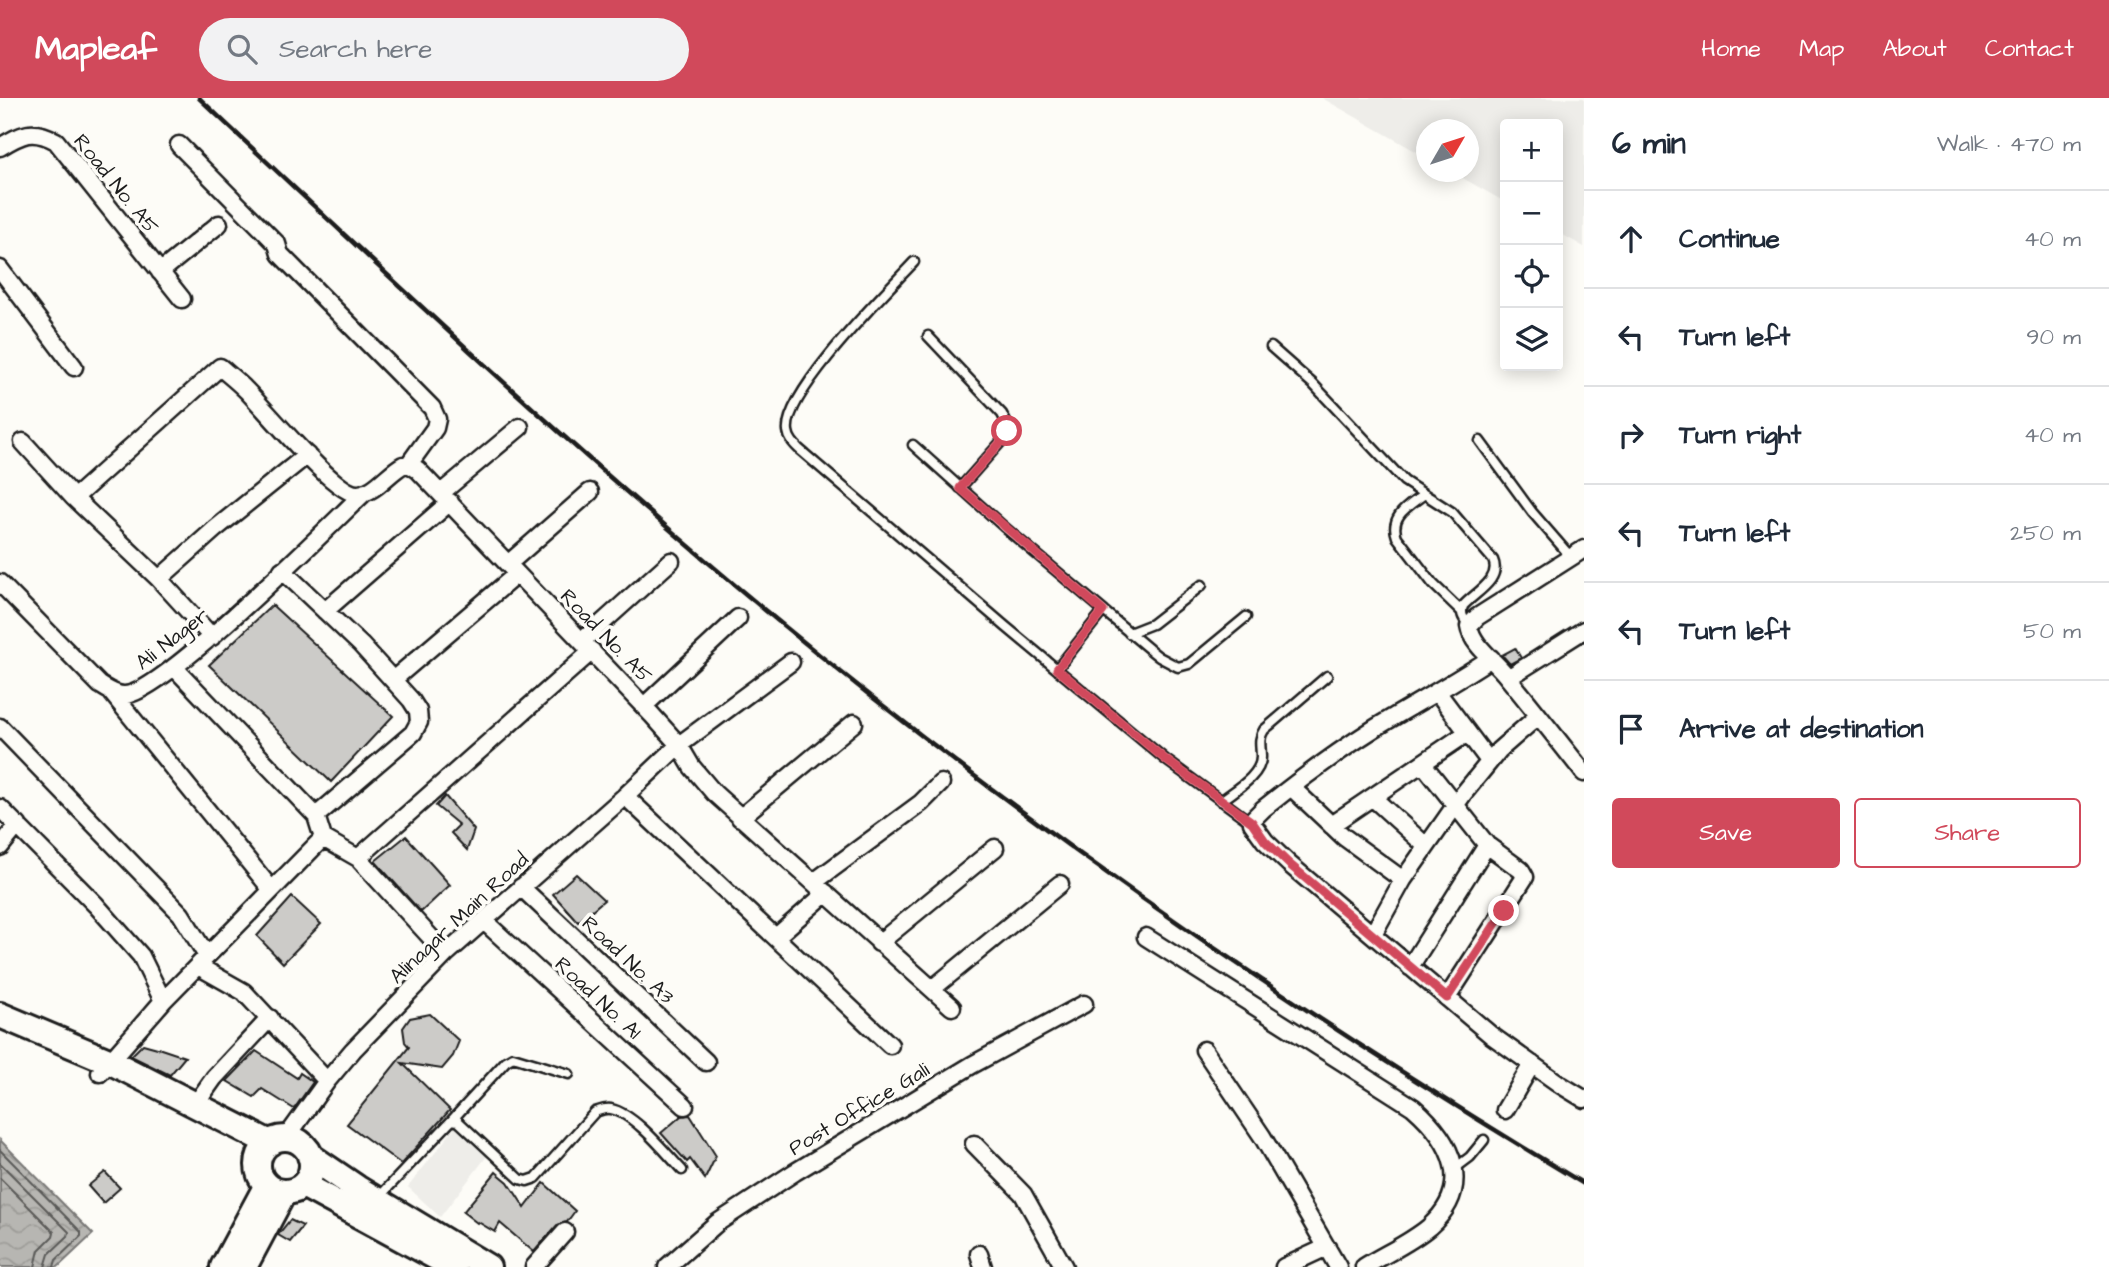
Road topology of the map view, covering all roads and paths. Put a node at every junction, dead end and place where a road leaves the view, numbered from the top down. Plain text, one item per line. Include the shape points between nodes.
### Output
1 (179, 145) dead end
2 (0, 147) edge
3 (219, 224) dead end
4 (914, 262) dead end
5 (0, 269) edge
6 (160, 272) junction
7 (182, 299) dead end
8 (928, 336) dead end
9 (1271, 347) dead end
10 (74, 367) dead end
11 (520, 427) dead end
12 (1480, 441) dead end
13 (23, 442) dead end
14 (913, 445) dead end
15 (307, 455) junction
16 (409, 464) junction
17 (960, 488) junction
18 (365, 492) junction
19 (590, 492) dead end
20 (1423, 495) junction
21 (74, 498) junction
22 (445, 498) junction
23 (1578, 553) edge
24 (671, 561) dead end
25 (512, 569) junction
26 (282, 570) junction
27 (159, 579) junction
28 (0, 583) edge
29 (1202, 585) dead end
30 (325, 611) junction
31 (1103, 611) junction
32 (1246, 617) dead end
33 (738, 618) dead end
34 (1465, 619) junction
35 (1584, 630) edge
36 (1129, 633) junction
37 (212, 637) junction
38 (587, 646) junction
39 (1491, 658) junction
40 (791, 662) dead end
41 (174, 667) junction
42 (1057, 669) junction
43 (1327, 676) dead end
44 (1508, 678) junction
45 (394, 680) junction
46 (111, 692) junction
47 (1438, 693) junction
48 (644, 706) junction
49 (1538, 716) junction
50 (854, 723) dead end
51 (0, 727) edge
52 (1467, 733) junction
53 (679, 745) junction
54 (1489, 761) junction
55 (1423, 764) junction
56 (1584, 773) edge
57 (941, 783) dead end
58 (1291, 787) junction
59 (625, 796) junction
60 (1373, 798) junction
61 (1221, 801) junction
62 (1455, 804) junction
63 (0, 808) edge
64 (316, 816) junction
65 (740, 818) junction
66 (1252, 822) junction
67 (18, 825) junction
68 (1331, 825) junction
69 (323, 838) junction
70 (1488, 845) junction
71 (1426, 846) junction
72 (0, 847) edge
73 (995, 848) dead end
74 (358, 858) junction
75 (1403, 880) junction
76 (1060, 884) dead end
77 (521, 887) junction
78 (820, 888) junction
79 (271, 889) junction
80 (484, 921) junction
81 (1373, 934) junction
82 (776, 937) junction
83 (1146, 937) dead end
84 (879, 943) junction
85 (446, 954) junction
86 (202, 961) junction
87 (1410, 967) junction
88 (932, 989) junction
89 (1447, 998) junction
90 (163, 1001) junction
91 (1084, 1004) dead end
92 (952, 1007) dead end
93 (0, 1015) edge
94 (270, 1018) junction
95 (0, 1028) edge
96 (890, 1045) dead end
97 (1205, 1050) dead end
98 (706, 1062) dead end
99 (1532, 1064) junction
100 (106, 1068) junction
101 (569, 1074) dead end
102 (327, 1081) junction
103 (1584, 1099) edge
104 (195, 1105) junction
105 (685, 1106) dead end
106 (1505, 1110) dead end
107 (452, 1120) junction
108 (1484, 1140) dead end
109 (974, 1144) dead end
110 (272, 1146) junction
111 (310, 1156) junction
112 (1454, 1169) junction
113 (682, 1170) dead end
114 (285, 1187) junction
115 (376, 1199) junction
116 (565, 1232) dead end
117 (1326, 1247) junction
118 (223, 1267) edge
119 (244, 1267) edge
120 (453, 1267) edge
121 (488, 1267) edge
122 (534, 1267) edge
123 (667, 1267) edge
124 (1064, 1267) edge
125 (1284, 1267) edge
126 (1338, 1267) edge
127 (1364, 1267) edge

1 - 16 street via 432,408 435,428
2 - 6 street, Road No. A5 via 30,133 55,141
3 - 6 street
4 - 42 lane via 815,374 792,412 789,436
5 - 10 street
6 - 7 street, Road No. A5
8 - 17 lane via 1008,426 1005,437
9 - 20 lane
11 - 22 street
12 - 23 lane via 1532,512
13 - 21 street
14 - 17 lane
15 - 18 street via 338,485 356,494
15 - 21 street via 219,367
15 - 27 street
16 - 18 street
16 - 22 street, Road No. A5
17 - 31 lane
18 - 26 street, Ali Nager
19 - 25 street
20 - 34 lane via 1397,517 1394,529 1405,549
20 - 34 lane via 1452,512 1496,566 1492,578 1468,600
21 - 27 street
22 - 25 street, Road No. A5
22 - 30 street
23 - 34 street via 1477,617
24 - 38 street
25 - 38 street, Road No. A5
25 - 45 street
26 - 30 street
26 - 37 street, Ali Nager
27 - 37 street
28 - 46 street
29 - 36 lane via 1152,624
30 - 45 street
31 - 36 lane
31 - 42 lane
32 - 36 lane via 1184,667 1159,657
33 - 48 street
34 - 39 street
35 - 44 street
37 - 41 street, Ali Nager
38 - 48 street, Road No. A5
38 - 74 street
39 - 44 street
39 - 47 street
40 - 53 street, Alinagar Main Road
41 - 46 street, Ali Nager via 138,691
41 - 64 street
42 - 61 lane
43 - 61 lane via 1264,730 1255,773
44 - 49 street
45 - 64 street via 418,711 413,733
46 - 79 street
47 - 52 street
47 - 58 street via 1373,730
48 - 53 street, Road No. A5
49 - 54 street
49 - 56 street
50 - 65 street
51 - 86 street via 181,914
52 - 54 street
52 - 55 street
53 - 59 street, Alinagar Main Road
53 - 65 street, Road No. A5 via 702,780
54 - 62 street
55 - 60 street
55 - 62 street
57 - 78 street
58 - 66 street
58 - 68 street
59 - 77 street, Alinagar Main Road
59 - 82 street
60 - 68 street
60 - 71 street
61 - 66 lane
62 - 70 street
62 - 71 street
63 - 67 street
64 - 69 street
65 - 78 street, Road No. A5
66 - 81 street via 1289,864
67 - 72 street
67 - 90 street via 141,956
68 - 75 street
69 - 74 street
69 - 79 street
70 - 87 street
70 - 89 street via 1525,877
71 - 75 street
73 - 84 street
74 - 85 street
75 - 81 street
76 - 88 street
77 - 80 street, Alinagar Main Road
77 - 98 street, Road No. A3
78 - 82 street
78 - 84 street, Road No. A5
79 - 86 street
80 - 85 street, Alinagar Main Road
80 - 105 street, Road No. A1
81 - 87 street
82 - 96 street
83 - 112 street via 1413,1107 1446,1144
84 - 88 street, Road No. A5
85 - 102 street, Alinagar Main Road
86 - 90 street
86 - 94 street
87 - 89 street
88 - 92 street, Road No. A5
89 - 99 street
90 - 100 street
91 - 123 street, Post Office Gali via 961,1071 784,1179 717,1223
93 - 100 highway
94 - 102 street
94 - 104 street
95 - 100 highway
97 - 117 street via 1262,1136
99 - 103 street
99 - 106 street
100 - 104 highway
100 - 110 highway
101 - 107 lane via 513,1057
102 - 110 street, Alinagar Main Road
104 - 110 highway
107 - 113 lane via 527,1181 536,1178 595,1112 613,1109 629,1117
107 - 115 lane
108 - 112 lane
109 - 124 street via 1023,1194
110 - 111 highway via 296,1141
110 - 114 highway via 258,1168 261,1177
111 - 114 highway via 309,1177
111 - 115 highway
112 - 127 street via 1452,1193 1439,1216 1415,1237
114 - 118 highway
114 - 119 highway
114 - 120 highway
115 - 121 highway
116 - 122 street
117 - 125 street
117 - 126 street

